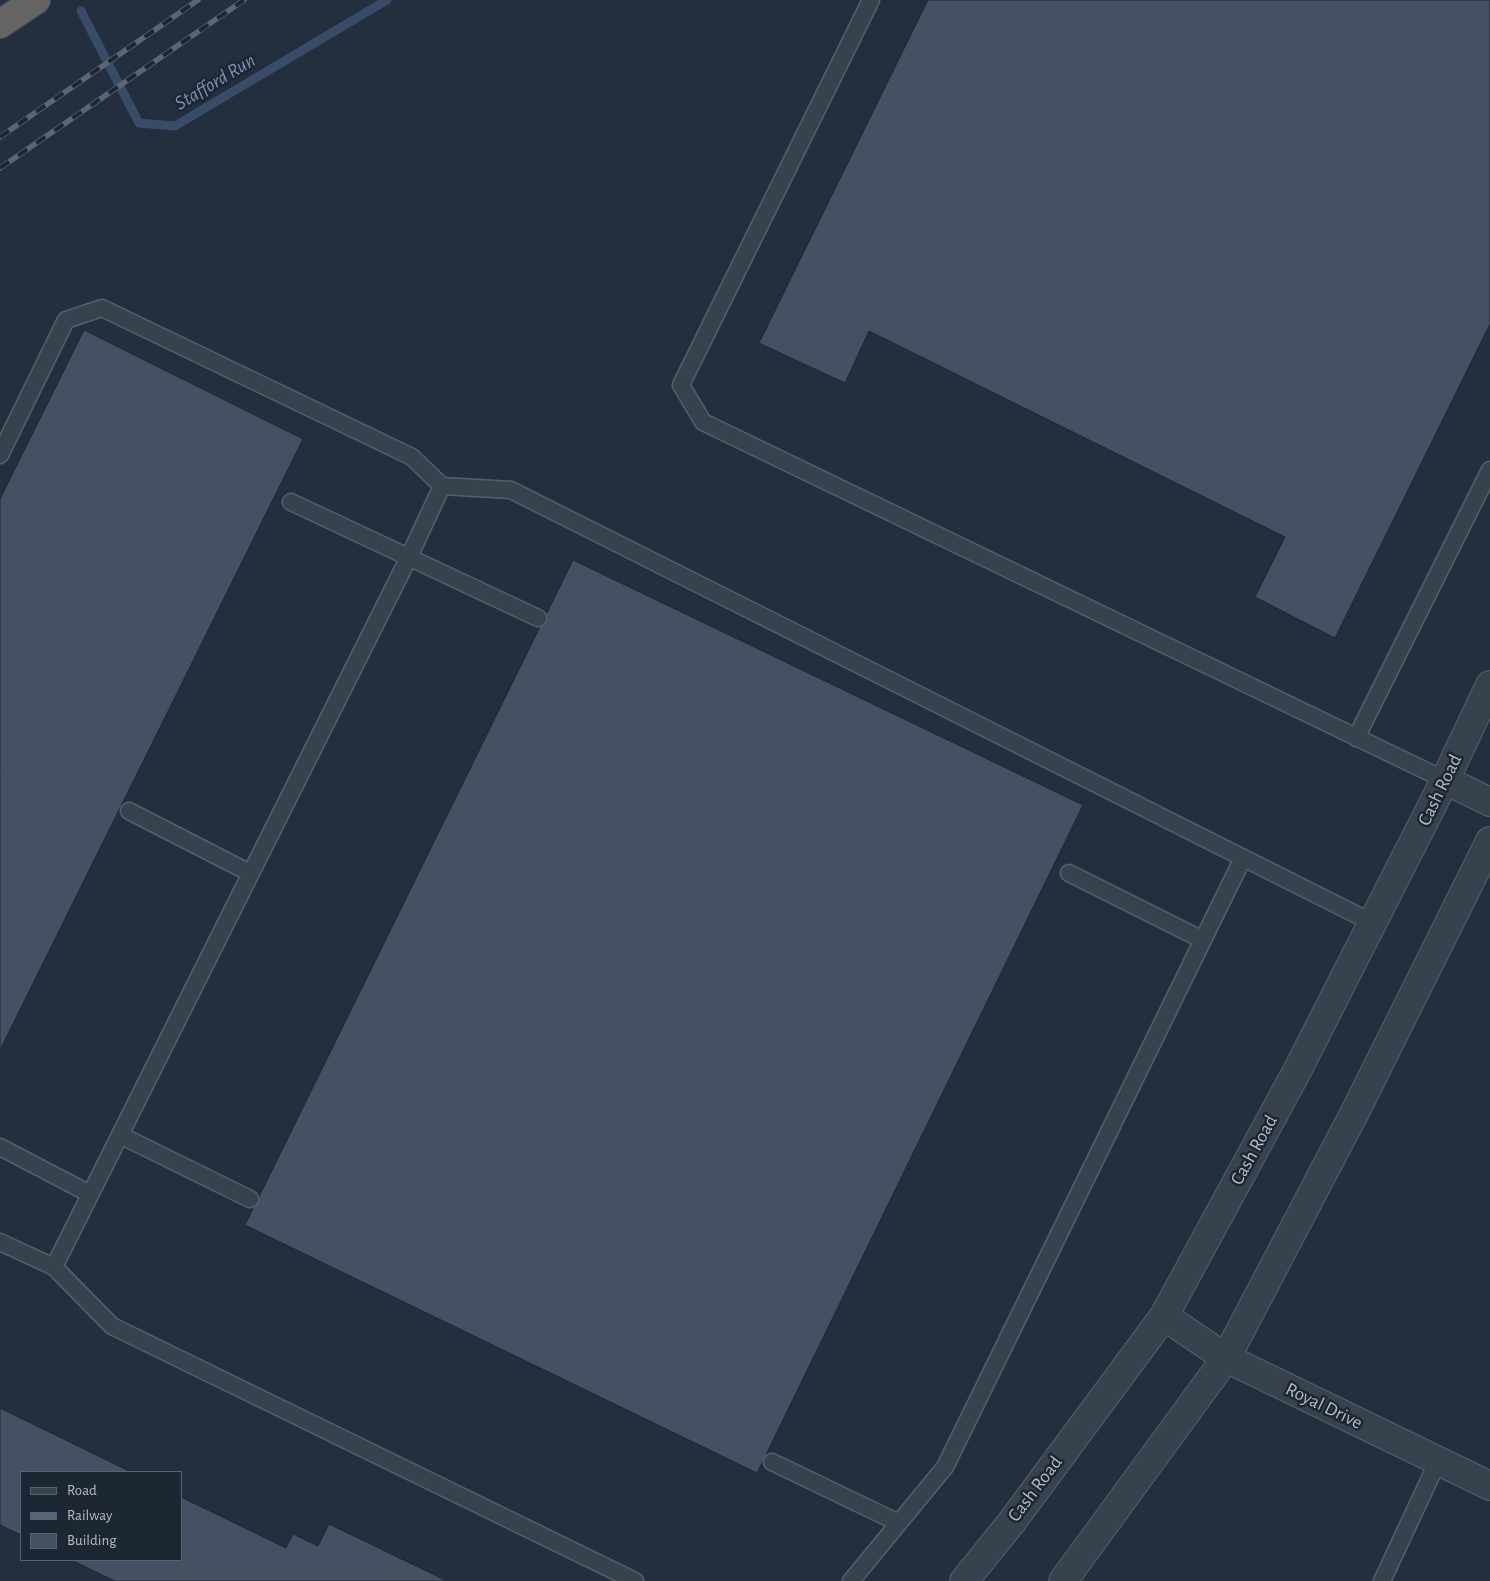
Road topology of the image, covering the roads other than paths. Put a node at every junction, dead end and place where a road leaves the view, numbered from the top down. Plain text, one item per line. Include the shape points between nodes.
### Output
1 (36, 0) edge
2 (871, 0) edge
3 (0, 24) edge
4 (0, 455) edge
5 (1490, 470) edge
6 (442, 486) junction
7 (291, 502) dead end
8 (409, 557) junction
9 (538, 618) dead end
10 (1490, 685) edge
11 (1356, 738) junction
12 (1446, 780) junction
13 (1490, 802) edge
14 (129, 811) dead end
15 (1490, 841) edge
16 (1243, 858) junction
17 (250, 873) junction
18 (1069, 873) dead end
19 (1373, 923) junction
20 (1203, 940) junction
21 (120, 1135) junction
22 (0, 1147) edge
23 (90, 1194) junction
24 (250, 1200) dead end
25 (0, 1242) edge
26 (54, 1267) junction
27 (1164, 1316) junction
28 (1226, 1358) junction
29 (1438, 1460) junction
30 (772, 1462) dead end
31 (1490, 1486) edge
32 (899, 1523) junction
33 (635, 1581) edge
34 (851, 1581) edge
35 (964, 1581) edge
36 (1063, 1581) edge
37 (1382, 1581) edge

1 - 3 highway
2 - 11 lane via 681,385 703,422
4 - 6 lane via 66,320 102,308 412,457
5 - 11 lane
6 - 8 lane
6 - 16 lane via 511,490
7 - 8 lane
8 - 9 lane
8 - 17 lane
10 - 12 street, Cash Road
11 - 12 lane
12 - 13 street
12 - 19 street, Cash Road
14 - 17 lane
15 - 28 street via 1356,1110
16 - 19 lane
16 - 20 lane
17 - 21 lane
18 - 20 lane
19 - 27 street, Cash Road via 1296,1074
20 - 32 lane via 945,1467
21 - 23 lane
21 - 24 lane
22 - 23 lane
23 - 26 lane
25 - 26 lane
26 - 33 lane via 112,1326
27 - 28 street, Royal Drive
27 - 35 street, Cash Road via 1011,1523
28 - 29 street, Royal Drive
28 - 36 street
29 - 31 street, Royal Drive
29 - 37 lane
30 - 32 lane
32 - 34 lane

